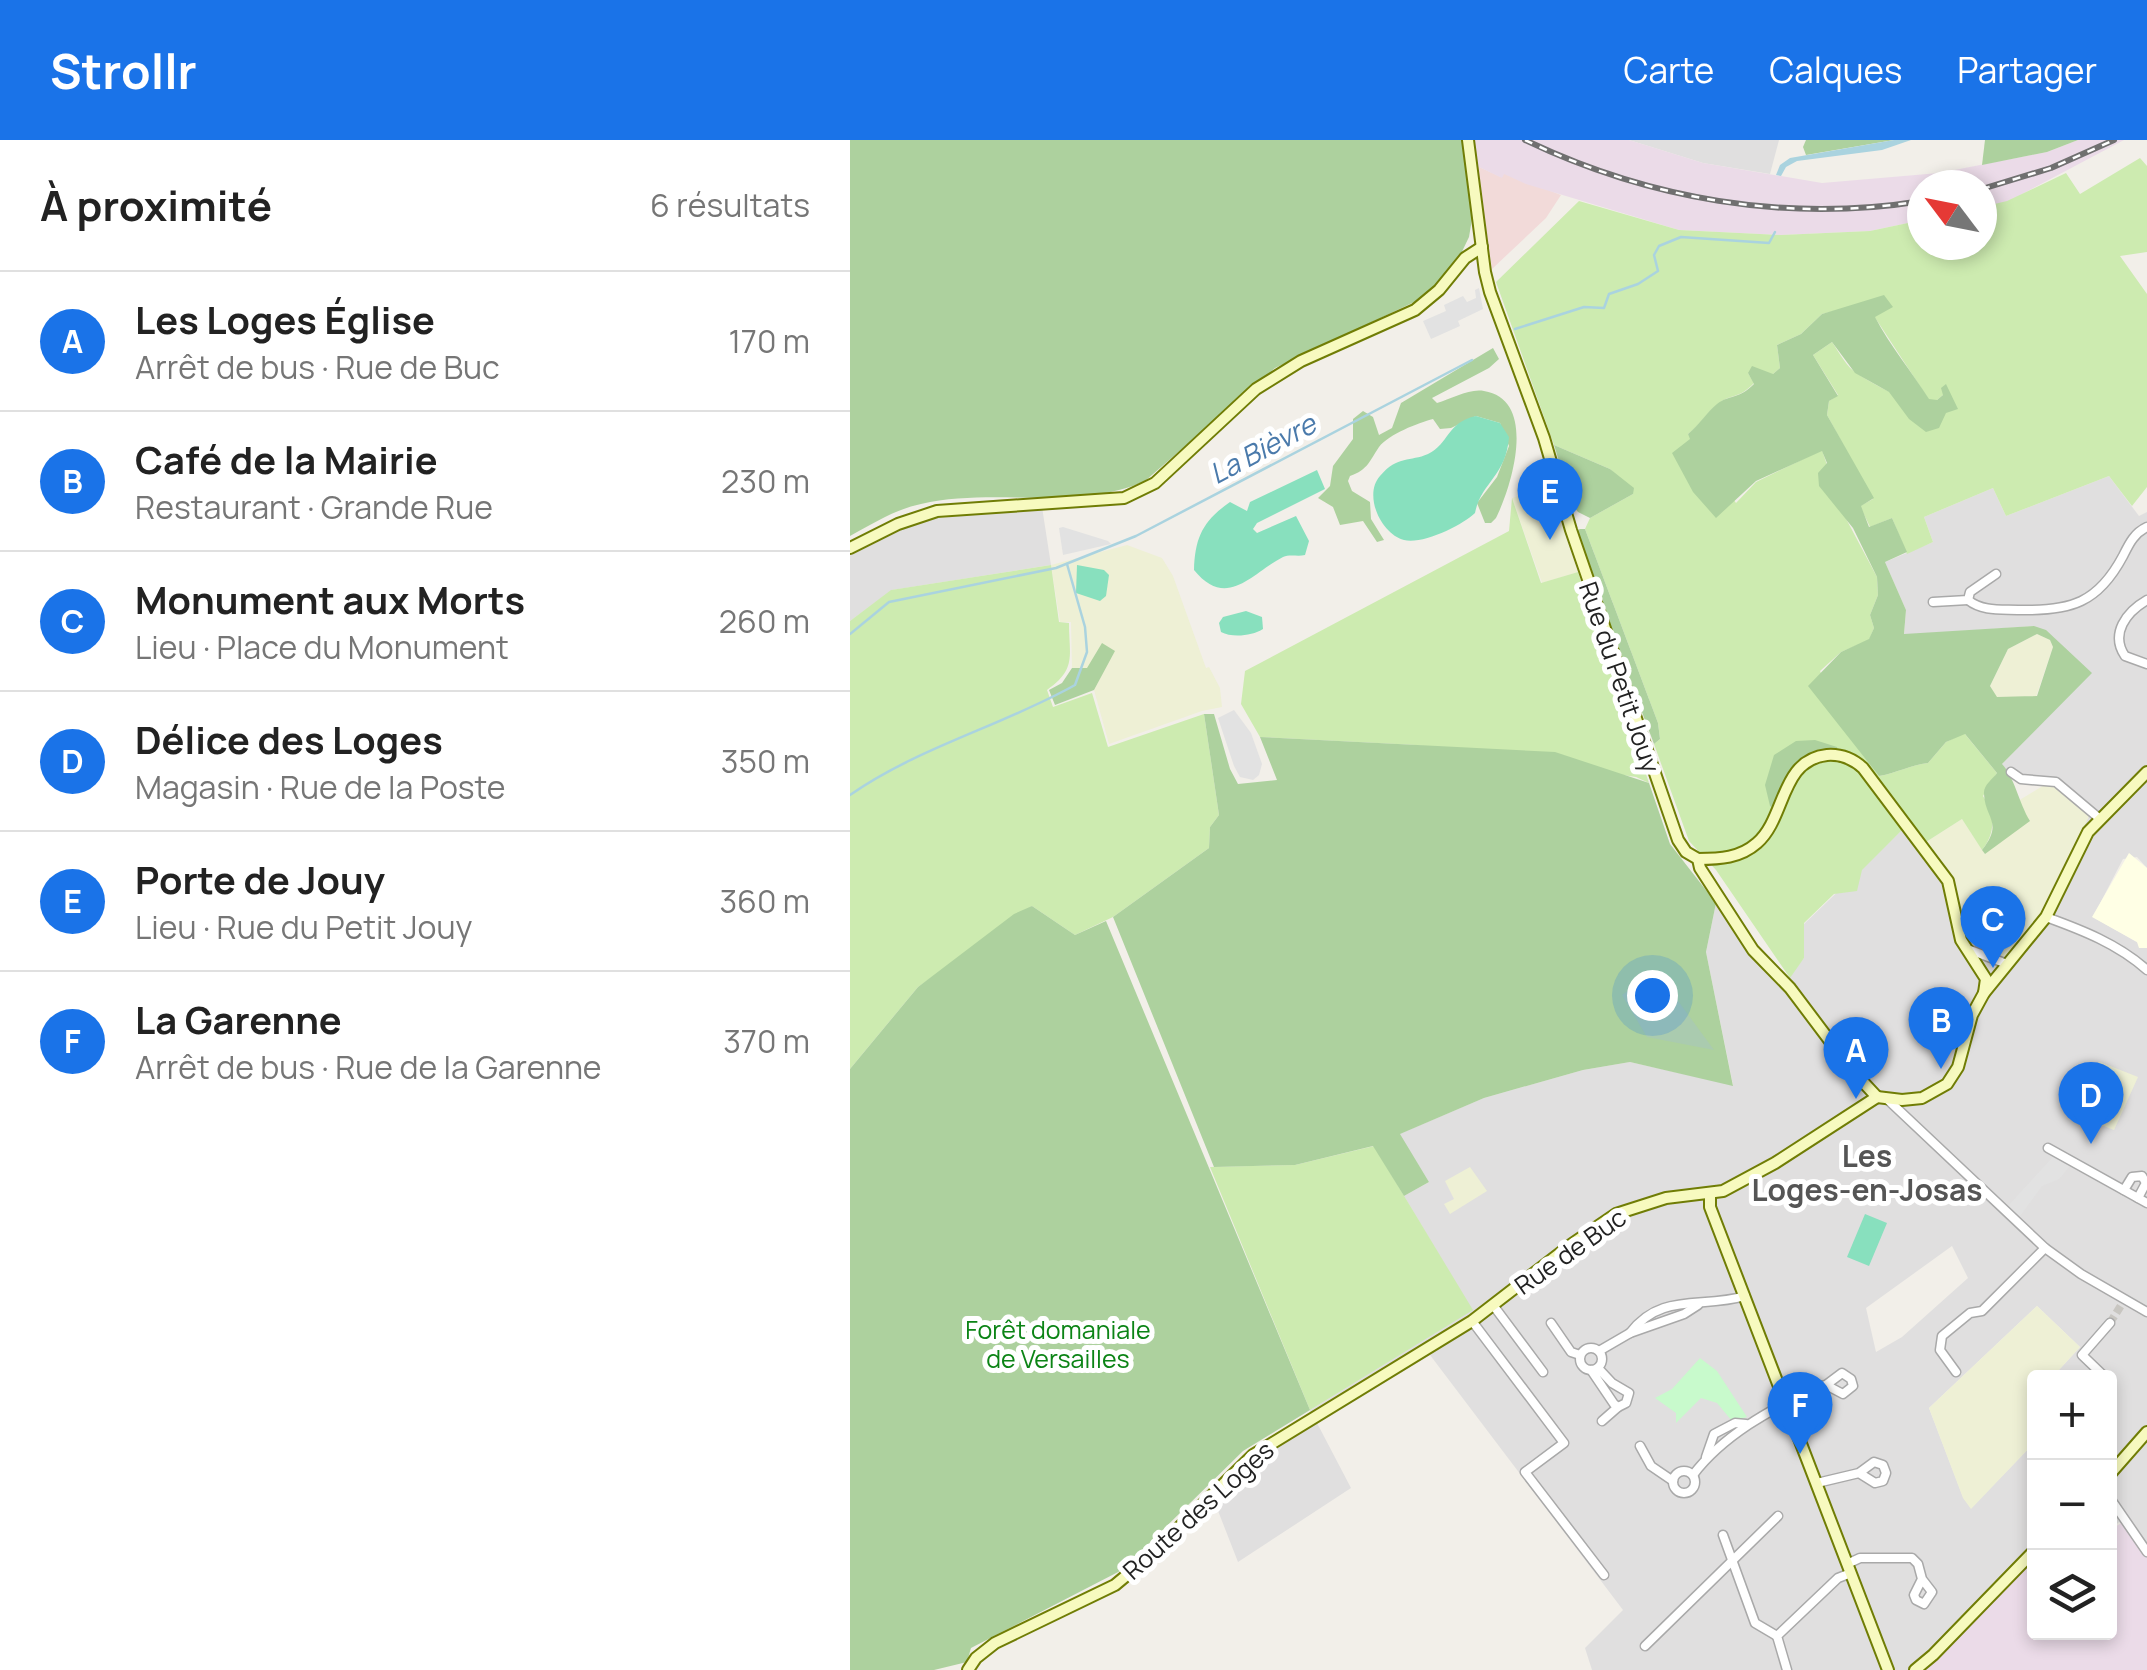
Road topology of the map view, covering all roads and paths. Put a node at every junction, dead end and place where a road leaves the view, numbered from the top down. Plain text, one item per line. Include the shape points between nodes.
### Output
1 (1468, 140) edge
2 (1482, 247) junction
3 (2147, 527) edge
4 (850, 548) edge
5 (1996, 574) dead end
6 (1968, 600) junction
7 (2147, 600) edge
8 (1932, 602) dead end
9 (2147, 664) edge
10 (2010, 772) dead end
11 (2147, 772) edge
12 (2097, 815) junction
13 (1698, 859) junction
14 (2046, 918) junction
15 (1965, 949) junction
16 (2007, 964) junction
17 (2147, 970) edge
18 (1984, 993) junction
19 (1882, 1098) junction
20 (2048, 1148) dead end
21 (2124, 1190) junction
22 (1710, 1194) junction
23 (2143, 1200) edge
24 (2045, 1248) junction
25 (1745, 1296) junction
26 (1494, 1305) junction
27 (1698, 1305) junction
28 (2147, 1312) edge
29 (1472, 1321) junction
30 (1551, 1322) dead end
31 (2110, 1324) tunnel mouth
32 (1630, 1334) junction
33 (1599, 1351) junction
34 (1580, 1356) junction
35 (1594, 1369) junction
36 (2098, 1370) edge
37 (1544, 1372) dead end
38 (1956, 1372) dead end
39 (1826, 1384) dead end
40 (1787, 1403) junction
41 (1618, 1406) junction
42 (1327, 1409) joint
43 (1602, 1421) dead end
44 (1746, 1424) junction
45 (2147, 1432) edge
46 (1640, 1446) dead end
47 (1706, 1457) junction
48 (2117, 1466) edge
49 (1859, 1473) junction
50 (1693, 1474) junction
51 (1673, 1481) junction
52 (1817, 1483) junction
53 (2117, 1508) edge
54 (1778, 1516) dead end
55 (1723, 1535) dead end
56 (2147, 1552) edge
57 (2027, 1558) edge
58 (1733, 1562) junction
59 (1849, 1568) junction
60 (1604, 1575) dead end
61 (1922, 1579) dead end
62 (1777, 1636) junction
63 (1645, 1646) dead end
64 (968, 1670) edge
65 (1787, 1670) edge
66 (1888, 1670) edge
67 (1915, 1670) edge

1 - 2 street, Rue du Petit Jouy
2 - 4 street via 1415,310 1301,361 1256,389 1156,483 1124,498 937,511
2 - 13 street, Rue du Petit Jouy via 1490,292 1655,780 1678,840
3 - 6 street via 2101,590 2078,604 2017,610 1978,608
5 - 6 street
6 - 8 street
7 - 9 street via 2120,628 2118,644 2124,656
10 - 12 street via 2054,780
11 - 12 street
12 - 14 street
13 - 15 street via 1749,849 1769,829 1799,768 1818,756 1847,757 1948,881
13 - 19 street, Rue du Petit Jouy via 1753,950
14 - 16 street
14 - 17 street via 2122,950
15 - 16 street
15 - 18 street via 1986,979
16 - 18 street
18 - 19 street via 1947,1084 1922,1098
19 - 22 street, Rue de Buc via 1775,1164
19 - 24 street
20 - 21 street
21 - 23 street
21 - 23 street via 2132,1177 2142,1176
22 - 25 street
22 - 26 street, Rue de Buc via 1666,1198 1616,1214
24 - 28 street
24 - 38 street via 1982,1311 1942,1336 1940,1350
25 - 27 street
25 - 40 street
26 - 29 street, Rue de Buc
26 - 37 street
27 - 32 street
27 - 32 street via 1668,1304
29 - 42 street, Rue de Buc
29 - 60 street via 1564,1443 1524,1472
30 - 34 street
31 - 36 street via 2082,1355
32 - 33 street
33 - 34 street via 1590,1348
33 - 35 street via 1602,1361
34 - 35 street via 1582,1366
35 - 41 street
35 - 41 street via 1629,1394
39 - 40 street
40 - 44 street
40 - 52 street
41 - 43 street
42 - 64 street, Route des Loges via 1237,1468 1114,1585 995,1643
44 - 47 street
44 - 47 street via 1735,1422 1714,1434
45 - 48 street
46 - 51 street
47 - 50 street
49 - 49 street via 1880,1458 1888,1478 1874,1483
49 - 52 street
50 - 51 street via 1682,1471
50 - 51 street via 1696,1485 1688,1493 1678,1492
52 - 59 street
53 - 56 street
54 - 58 street
55 - 58 street
57 - 67 street
58 - 62 street via 1755,1622
58 - 63 street
59 - 61 street via 1860,1558 1904,1556 1918,1564
59 - 62 street
59 - 66 street
62 - 65 street

